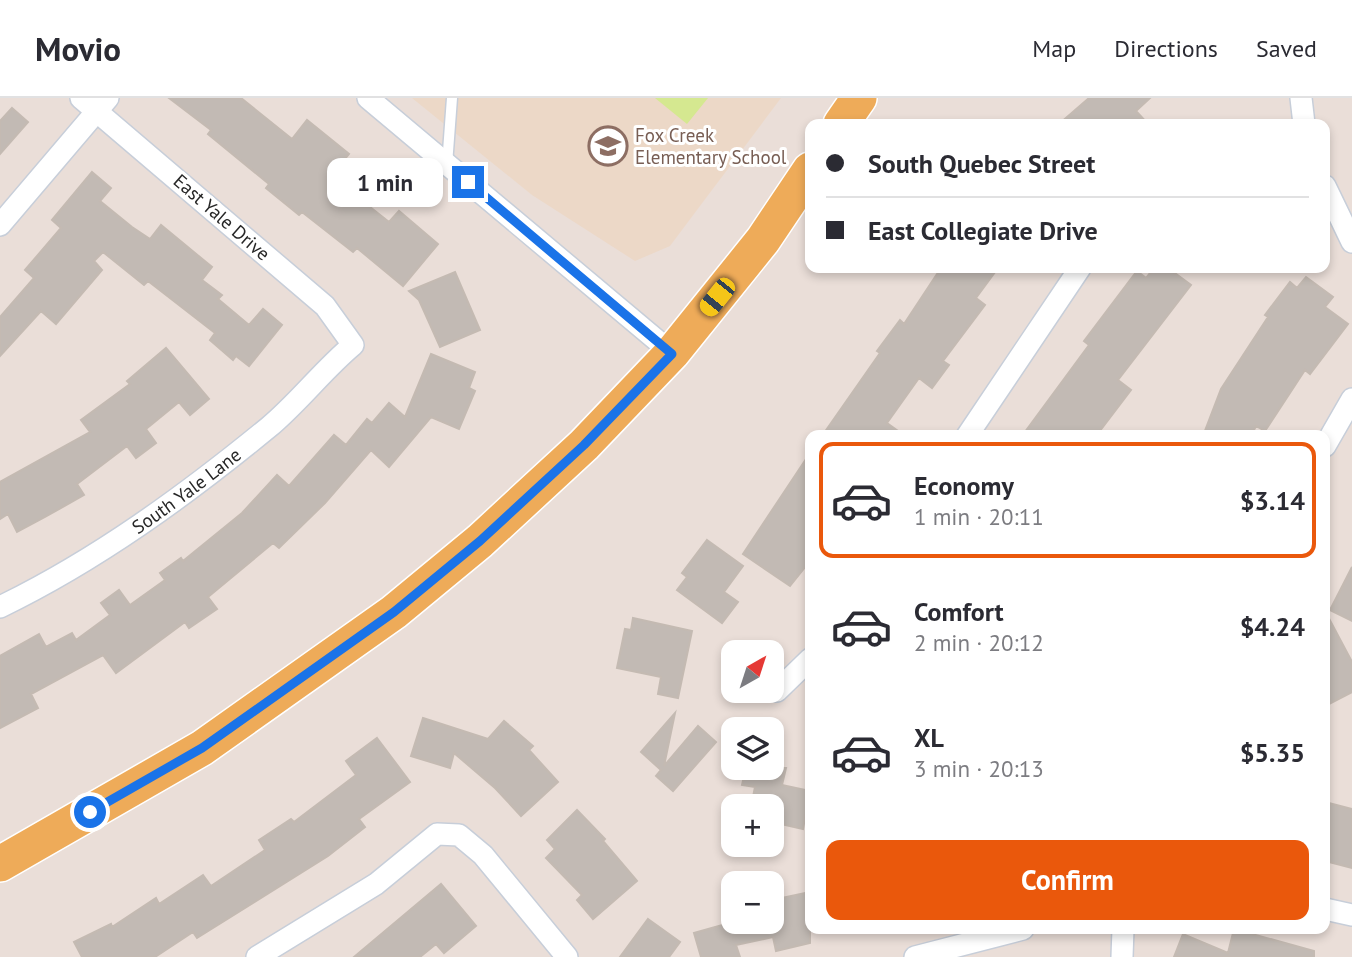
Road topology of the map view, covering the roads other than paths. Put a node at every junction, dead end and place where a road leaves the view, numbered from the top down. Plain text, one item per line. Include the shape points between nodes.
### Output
1 (368, 98) edge
2 (452, 98) edge
3 (859, 98) edge
4 (1301, 98) edge
5 (95, 102) edge
6 (844, 119) edge
7 (1299, 119) edge
8 (447, 165) junction
9 (805, 177) edge
10 (1330, 196) edge
11 (0, 225) edge
12 (1352, 242) edge
13 (1077, 273) edge
14 (353, 345) joint
15 (672, 354) junction
16 (1352, 399) edge
17 (971, 430) edge
18 (1330, 437) edge
19 (0, 607) edge
20 (805, 664) edge
21 (784, 684) edge
22 (0, 864) edge
23 (1330, 910) edge
24 (1352, 915) edge
25 (1004, 934) edge
26 (1123, 934) edge
27 (257, 957) edge
28 (567, 957) edge
29 (915, 957) edge
30 (1122, 957) edge

1 - 8 street
2 - 8 lane
3 - 6 main road
4 - 7 street
5 - 11 street
5 - 14 street, East Yale Drive via 325,306
8 - 15 street
9 - 15 main road via 763,240
10 - 12 street
13 - 17 street
14 - 19 street, South Yale Lane via 271,425 163,508 100,552
15 - 22 main road via 584,445 394,612 202,748
16 - 18 street
20 - 21 street
23 - 24 street
25 - 29 street
26 - 30 street
27 - 28 street via 376,884 437,834 459,835 483,855

